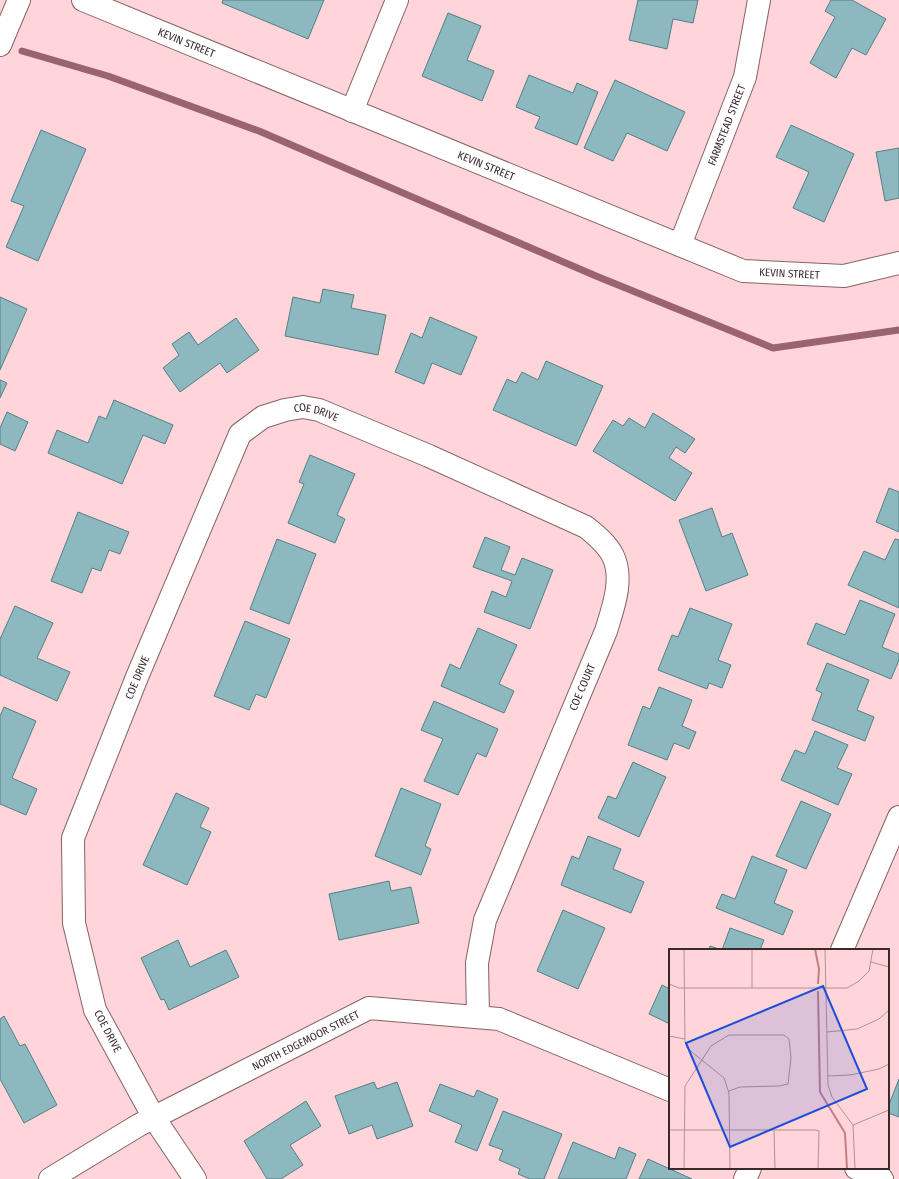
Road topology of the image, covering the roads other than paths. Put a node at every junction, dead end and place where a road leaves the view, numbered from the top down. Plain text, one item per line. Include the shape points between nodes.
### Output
1 (19, 0) edge
2 (83, 0) edge
3 (396, 0) edge
4 (759, 0) edge
5 (0, 45) edge
6 (352, 111) junction
7 (680, 246) junction
8 (899, 263) edge
9 (429, 456) joint
10 (899, 817) edge
11 (842, 949) edge
12 (478, 1017) junction
13 (669, 1090) edge
14 (154, 1118) junction
15 (750, 1169) edge
16 (858, 1169) edge
17 (50, 1179) edge
18 (195, 1179) edge
19 (745, 1179) edge
20 (882, 1179) edge

1 - 5 street
2 - 6 street, KEVIN STREET
3 - 6 street
4 - 7 street, FARMSTEAD STREET via 745,77
6 - 7 street, KEVIN STREET
7 - 8 street, KEVIN STREET via 743,271 844,276
9 - 12 street, COE COURT via 586,527 602,541 613,556 618,577 616,600 606,630 486,920 477,963
9 - 14 street, COE DRIVE via 319,410 303,407 263,417 240,434 137,677 73,838 74,923 95,1010
10 - 11 street
12 - 13 street, NORTH EDGEMOOR STREET via 499,1019
12 - 14 street, NORTH EDGEMOOR STREET via 369,1008
14 - 17 street, NORTH EDGEMOOR STREET
14 - 18 street, COE DRIVE
15 - 19 street
16 - 20 street

